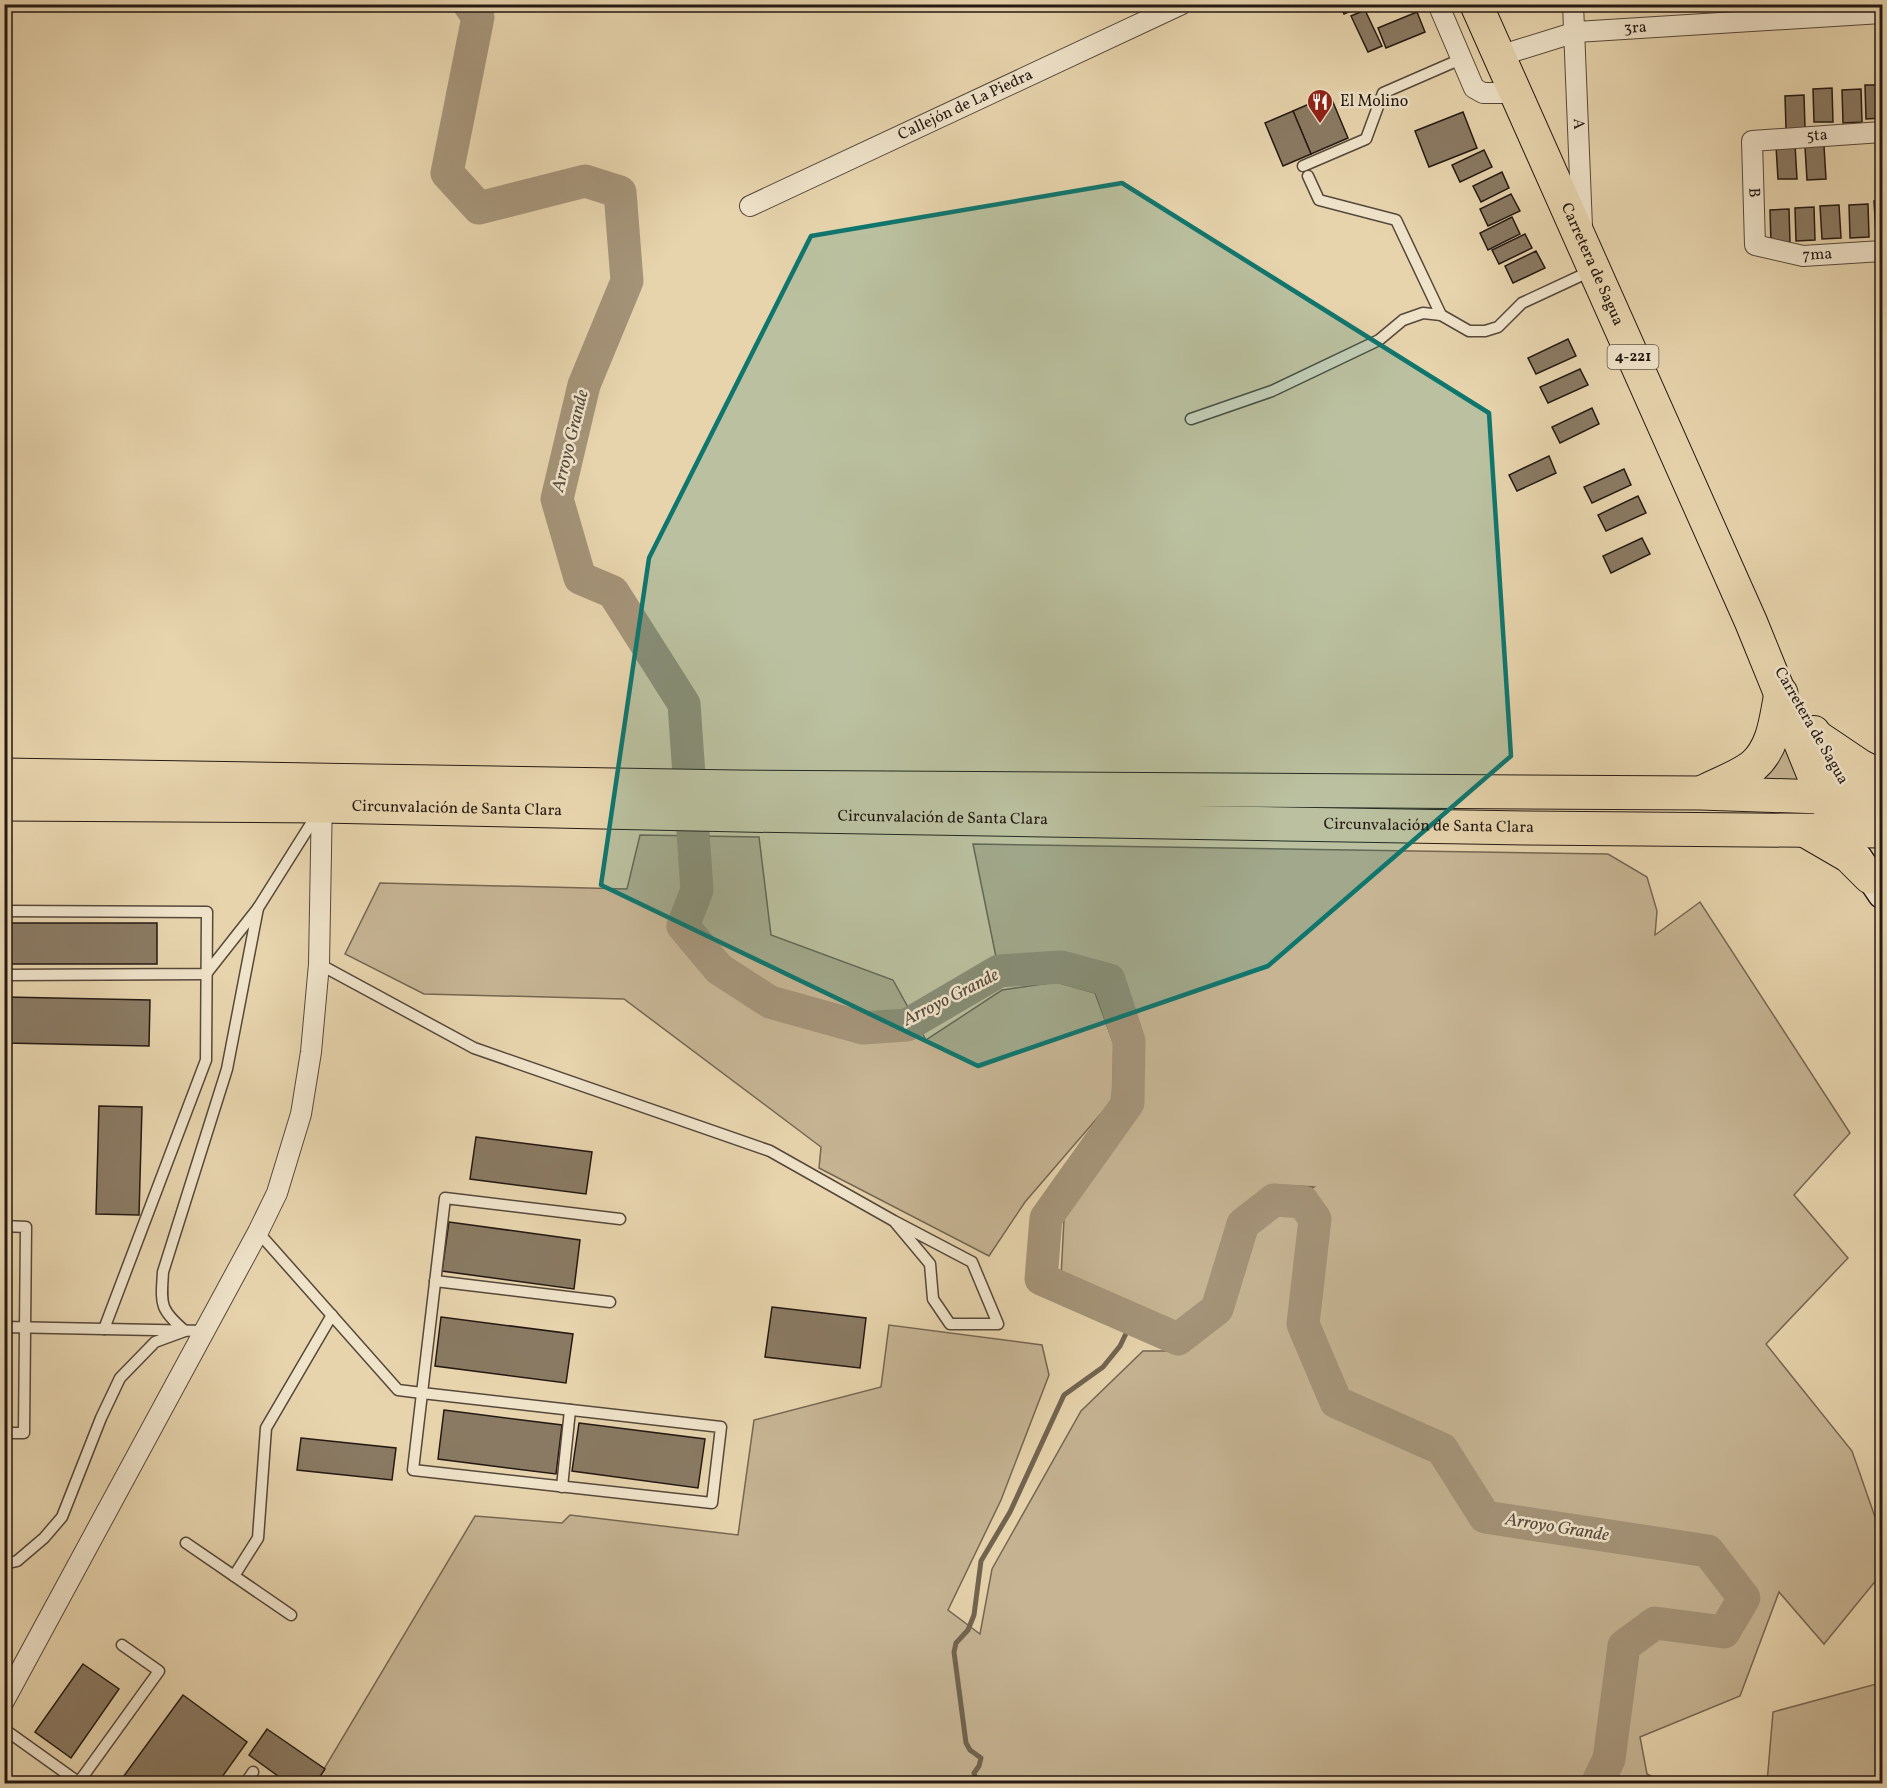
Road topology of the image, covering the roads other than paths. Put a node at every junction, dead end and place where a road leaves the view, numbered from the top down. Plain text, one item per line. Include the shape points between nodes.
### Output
1 (1182, 4) edge
2 (1438, 4) edge
3 (1476, 4) edge
4 (1573, 4) edge
5 (1882, 13) edge
6 (1576, 32) junction
7 (1499, 56) junction
8 (1461, 59) junction
9 (1515, 93) junction
10 (1882, 132) edge
11 (1752, 141) joint
12 (750, 206) dead end
13 (1755, 244) joint
14 (1882, 251) edge
15 (1588, 257) junction
16 (1441, 315) junction
17 (1191, 419) dead end
18 (1751, 622) junction
19 (1781, 693) junction
20 (1817, 737) junction
21 (4, 775) edge
22 (1882, 777) edge
23 (322, 792) junction
24 (1700, 793) junction
25 (1853, 798) edge
26 (739, 801) junction
27 (4, 804) edge
28 (1805, 830) junction
29 (1872, 852) edge
30 (258, 908) junction
31 (4, 911) edge
32 (319, 964) junction
33 (206, 974) junction
34 (4, 975) edge
35 (620, 1219) dead end
36 (894, 1221) junction
37 (4, 1226) edge
38 (258, 1232) junction
39 (435, 1281) junction
40 (610, 1302) dead end
41 (332, 1315) junction
42 (4, 1327) edge
43 (25, 1328) junction
44 (104, 1329) junction
45 (185, 1331) junction
46 (205, 1331) junction
47 (422, 1393) junction
48 (570, 1410) junction
49 (4, 1433) edge
50 (562, 1486) junction
51 (186, 1543) dead end
52 (4, 1563) edge
53 (234, 1576) junction
54 (291, 1615) dead end
55 (122, 1645) dead end
56 (4, 1701) edge
57 (4, 1729) edge
58 (253, 1772) dead end
59 (80, 1783) edge
60 (245, 1784) edge

1 - 12 street, Callejón de La Piedra
2 - 8 street
3 - 7 main road, Carretera de Sagua / 4-221
4 - 6 street, A
5 - 6 street, 3ra
6 - 7 street, 3ra
6 - 15 street, A
7 - 9 main road, Carretera de Sagua / 4-221
8 - 9 street via 1473,88 1483,93
8 - 16 lane via 1383,93 1366,139 1305,171 1319,200 1396,220
9 - 15 main road, Carretera de Sagua / 4-221
10 - 11 street, 5ta
11 - 13 street, B
13 - 14 street, 7ma via 1803,256
15 - 16 lane via 1522,303 1498,327 1469,331
15 - 18 main road, Carretera de Sagua / 4-221
16 - 17 lane via 1423,313 1403,320 1379,340 1272,391
18 - 19 main road, Carretera de Sagua / 4-221
18 - 20 main road, Carretera de Sagua / 4-221
19 - 24 highway via 1767,749 1752,766
19 - 25 main road, Carretera de Sagua / 4-221
20 - 22 highway
20 - 25 main road, Carretera de Sagua / 4-221
21 - 23 highway, Circunvalación de Santa Clara
23 - 26 highway, Circunvalación de Santa Clara
23 - 27 highway, Circunvalación de Santa Clara
23 - 30 lane
23 - 32 street
24 - 25 highway, Circunvalación de Santa Clara
24 - 26 highway, Circunvalación de Santa Clara
25 - 29 main road, Carretera de Sagua
26 - 28 highway, Circunvalación de Santa Clara via 1528,828
28 - 29 highway, Circunvalación de Santa Clara
28 - 29 highway via 1849,856
30 - 33 lane
30 - 45 lane via 227,1069 163,1272 161,1302 171,1319
31 - 33 lane via 207,912
32 - 36 lane via 474,1048 771,1151
32 - 38 street via 301,1114 277,1193
33 - 34 lane
33 - 44 lane via 206,1060
35 - 39 lane via 444,1198
36 - 36 lane via 972,1262 998,1324 950,1324 933,1299 930,1264
37 - 43 lane via 26,1227
38 - 41 lane
38 - 46 street
39 - 40 lane
39 - 47 lane
41 - 47 lane via 398,1390
41 - 53 lane via 266,1428 258,1538
42 - 43 lane
43 - 44 lane
43 - 49 lane via 24,1433
44 - 45 lane
45 - 46 lane
45 - 52 lane via 155,1342 120,1378 62,1517 17,1561
46 - 56 street
47 - 48 lane
47 - 50 lane via 413,1470
48 - 50 lane
48 - 50 lane via 721,1426 712,1503
51 - 53 lane
53 - 54 lane
55 - 59 lane via 159,1671
57 - 59 lane
58 - 60 lane

